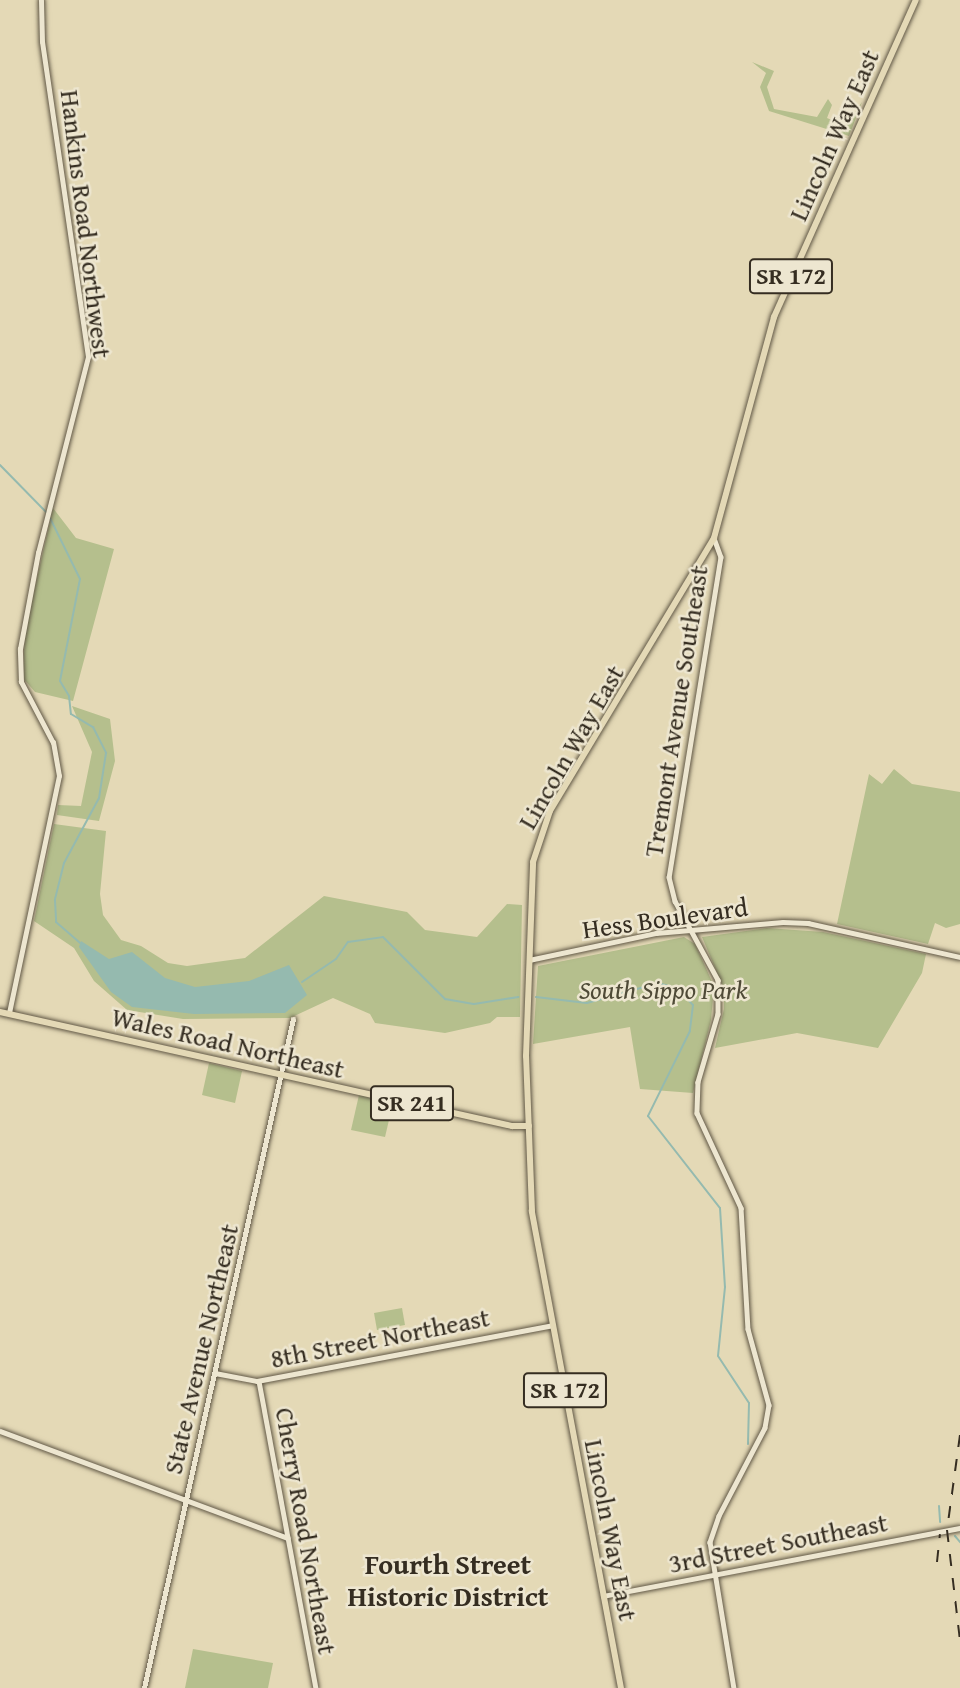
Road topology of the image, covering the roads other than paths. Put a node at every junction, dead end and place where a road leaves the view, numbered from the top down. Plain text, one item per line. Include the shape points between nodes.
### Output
1 (41, 0) edge
2 (916, 0) edge
3 (714, 538) junction
4 (691, 930) junction
5 (960, 957) edge
6 (528, 961) junction
7 (0, 1012) edge
8 (9, 1013) junction
9 (293, 1019) dead end
10 (282, 1075) junction
11 (529, 1126) junction
12 (552, 1325) junction
13 (215, 1373) junction
14 (259, 1381) junction
15 (0, 1431) edge
16 (186, 1501) junction
17 (960, 1528) edge
18 (288, 1538) junction
19 (713, 1575) junction
20 (603, 1596) junction
21 (144, 1688) edge
22 (316, 1688) edge
23 (621, 1688) edge
24 (734, 1688) edge

1 - 8 street, Hankins Road Northwest via 42,42 88,350 19,665 27,699 55,748 59,781
2 - 3 main road, Lincoln Way East / SR 172 via 774,317
3 - 4 street, Tremont Avenue Southeast via 721,556 669,872 673,896
3 - 6 main road, Lincoln Way East / SR 172 via 542,827 531,872
4 - 5 street, Hess Boulevard via 808,923
4 - 6 street, Hess Boulevard
4 - 19 street, Tremont Avenue Southeast via 714,970 720,996 698,1082 697,1113 741,1208 748,1329 769,1405 763,1434 712,1534
6 - 11 main road, Lincoln Way East / SR 172
7 - 8 main road, Wales Road Northeast / SR 241
8 - 10 main road, Wales Road Northeast / SR 241
9 - 10 street, State Avenue Northeast
10 - 11 main road, Wales Road Northeast / SR 241
10 - 13 street, State Avenue Northeast
11 - 12 main road, Lincoln Way East / SR 172 via 533,1220
12 - 14 street, 8th Street Northeast
12 - 20 main road, Lincoln Way East / SR 172
13 - 14 street, 8th Street Northeast
13 - 16 street, State Avenue Northeast
14 - 18 street, Cherry Road Northeast
15 - 16 street
16 - 18 street
16 - 21 street, State Avenue Northeast
17 - 19 street, 3rd Street Southeast
18 - 22 street, Cherry Road Northeast
19 - 20 street, 3rd Street Southeast
19 - 24 street, Tremont Avenue Southeast
20 - 23 main road, Lincoln Way East / SR 172

